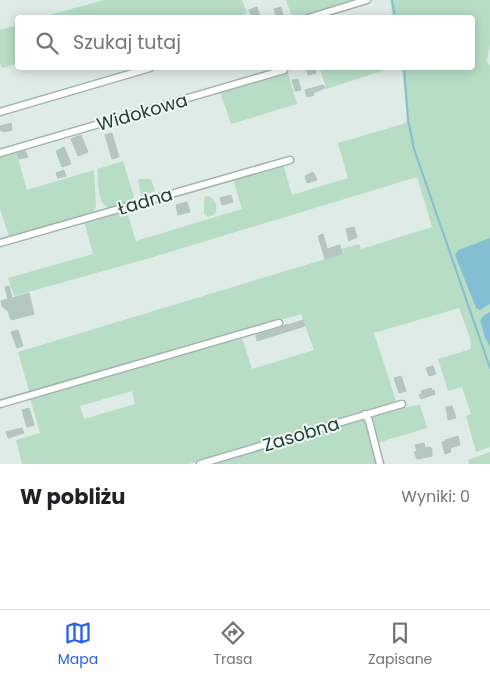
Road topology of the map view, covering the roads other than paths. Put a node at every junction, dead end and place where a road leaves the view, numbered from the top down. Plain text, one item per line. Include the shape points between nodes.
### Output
1 (367, 0) edge
2 (318, 15) edge
3 (143, 70) edge
4 (284, 70) dead end
5 (0, 112) edge
6 (0, 153) edge
7 (290, 160) dead end
8 (0, 244) edge
9 (279, 323) dead end
10 (0, 404) edge
11 (402, 404) dead end
12 (365, 414) junction
13 (200, 464) edge
14 (380, 464) edge

1 - 2 street
3 - 5 street
4 - 6 street, Widokowa
7 - 8 street, Ładna
9 - 10 street
11 - 12 street, Zasobna
12 - 13 street, Zasobna
12 - 14 street

